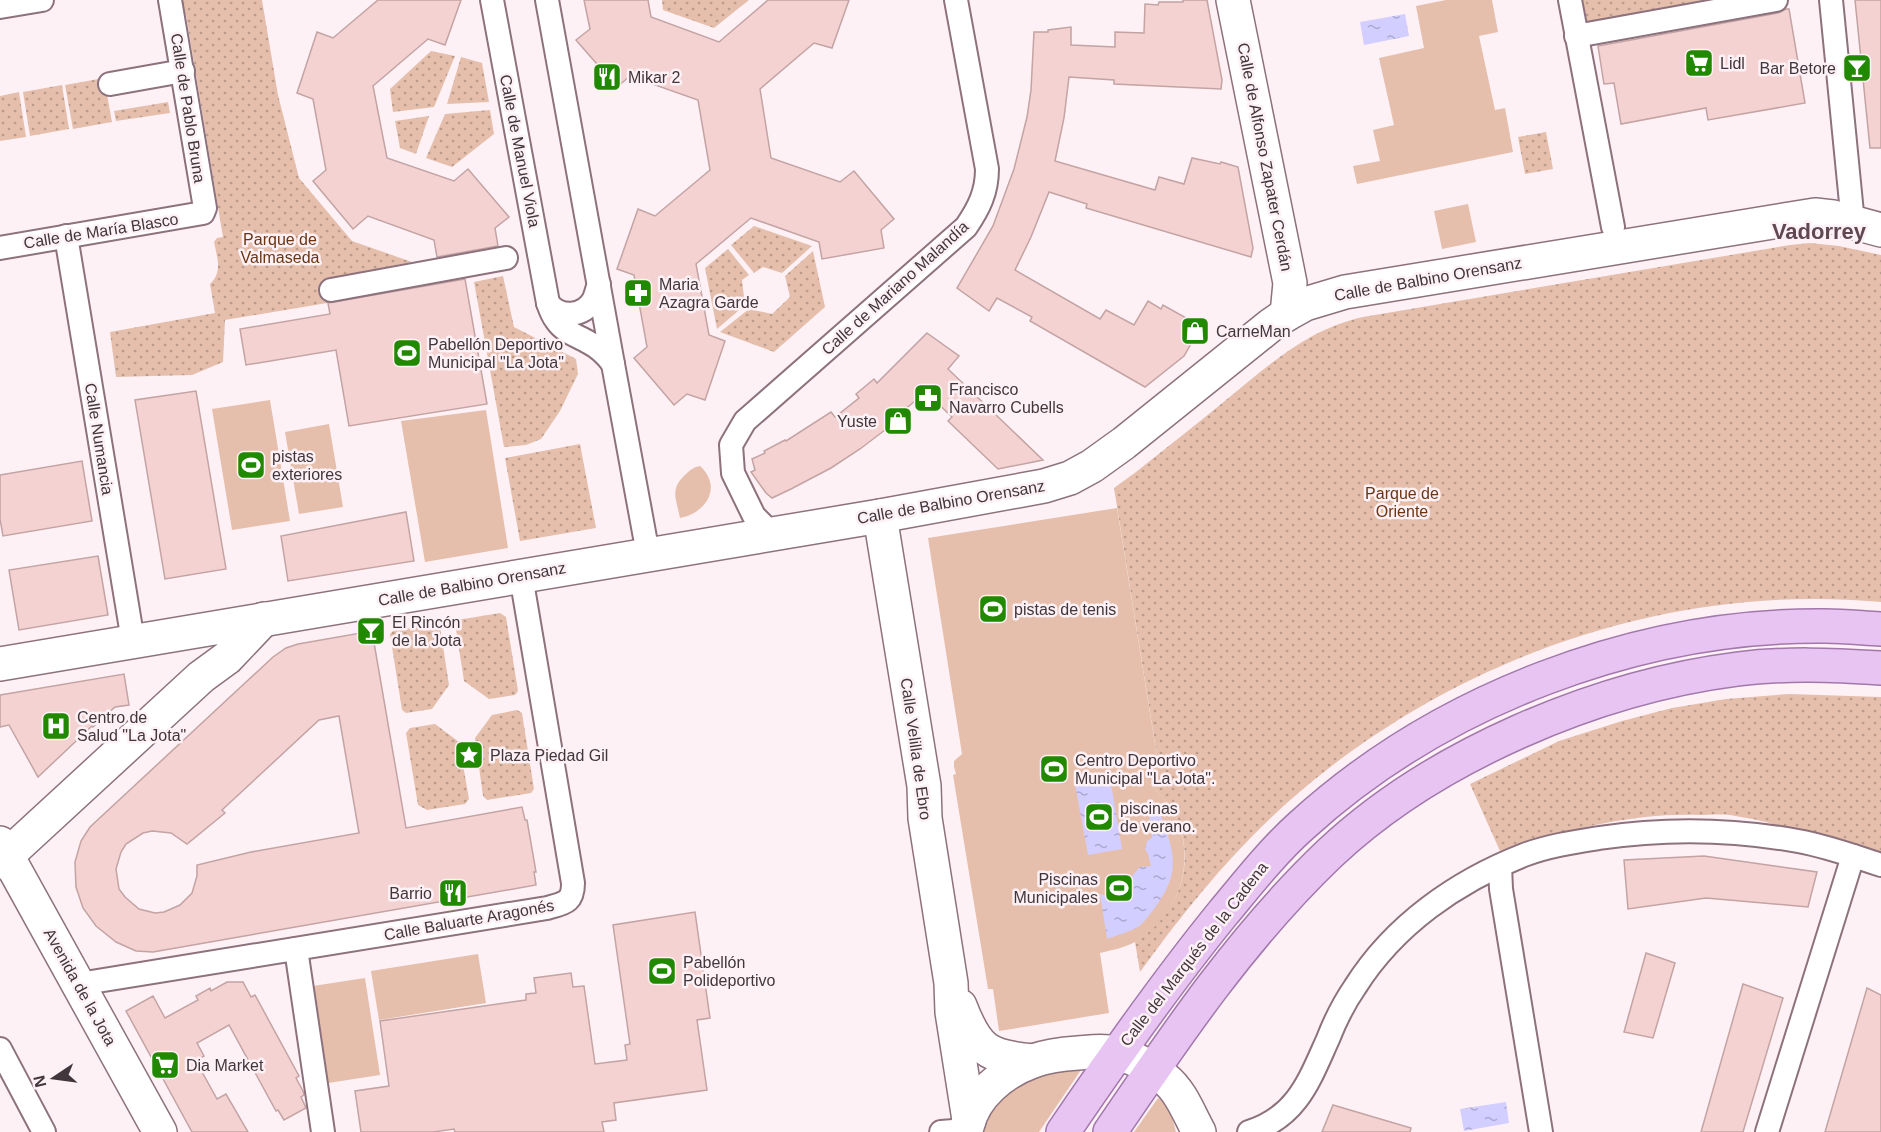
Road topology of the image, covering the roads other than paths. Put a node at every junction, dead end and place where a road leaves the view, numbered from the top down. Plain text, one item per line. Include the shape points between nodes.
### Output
1 (42, 0) edge
2 (170, 0) edge
3 (492, 0) edge
4 (547, 0) edge
5 (956, 0) edge
6 (1233, 0) edge
7 (1570, 0) edge
8 (1776, 0) edge
9 (1831, 0) edge
10 (0, 7) edge
11 (1576, 36) junction
12 (183, 71) junction
13 (110, 84) dead end
14 (202, 214) joint
15 (1867, 226) edge
16 (1612, 227) dead end
17 (66, 236) junction
18 (0, 248) edge
19 (506, 258) dead end
20 (598, 284) junction
21 (331, 290) dead end
22 (548, 303) junction
23 (1287, 314) junction
24 (613, 364) junction
25 (880, 516) junction
26 (771, 533) junction
27 (648, 554) junction
28 (520, 576) junction
29 (264, 619) junction
30 (1881, 629) edge
31 (199, 630) junction
32 (133, 641) junction
33 (0, 664) edge
34 (1881, 668) edge
35 (201, 677) junction
36 (2, 853) edge
37 (1853, 856) junction
38 (1881, 865) edge
39 (1500, 866) junction
40 (296, 949) junction
41 (951, 983) junction
42 (79, 984) junction
43 (1, 1053) edge
44 (1117, 1053) junction
45 (1033, 1061) junction
46 (1153, 1070) junction
47 (961, 1128) edge
48 (44, 1132) edge
49 (160, 1132) edge
50 (323, 1132) edge
51 (1063, 1132) edge
52 (1110, 1132) edge
53 (1199, 1132) edge
54 (1249, 1132) edge
55 (1541, 1132) edge
56 (1767, 1132) edge

1 - 10 street
2 - 12 street, Calle de Pablo Bruna
3 - 22 street, Calle de Manuel Viola
4 - 20 street
5 - 26 street, Calle de Mariano Malandía via 987,169 983,198 966,227 745,421 735,436 731,445 733,473 754,516
6 - 23 street, Calle de Alfonso Zapater Cerdán via 1290,283
7 - 11 street
8 - 11 street
9 - 15 street
11 - 16 street
12 - 13 street
12 - 14 street, Calle de Pablo Bruna via 205,208
14 - 17 street, Calle de María Blasco
15 - 23 street, Calle de Balbino Orensanz via 1815,215 1794,218 1345,292
17 - 18 street, Calle de María Blasco
17 - 32 street, Calle Numancia
19 - 21 street
20 - 22 street via 594,298 576,313 562,314
20 - 24 street
22 - 24 street, Calle de Manuel Viola via 560,326 597,347
23 - 25 street, Calle de Balbino Orensanz via 1124,443 1070,478 1010,494
24 - 27 street
25 - 26 street, Calle de Balbino Orensanz
25 - 41 street, Calle Velilla de Ebro
26 - 27 street, Calle de Balbino Orensanz
27 - 28 street, Calle de Balbino Orensanz
28 - 29 street, Calle de Balbino Orensanz
28 - 40 street, Calle Baluarte Aragonés via 573,893 568,900 547,908
29 - 31 street, Calle de Balbino Orensanz
29 - 35 street via 227,658
30 - 44 main road, Calle del Marqués de la Cadena via 1772,628 1666,643 1527,684 1434,729 1377,765 1300,827 1208,932
31 - 32 street, Calle de Balbino Orensanz
31 - 35 street via 204,657
32 - 33 street, Calle de Balbino Orensanz
34 - 46 main road, Calle del Marqués de la Cadena via 1786,665 1738,669 1643,687 1510,735 1449,767 1385,809 1330,854 1228,966
35 - 36 street
36 - 42 street, Avenida de la Jota
37 - 38 street
37 - 39 street via 1799,841 1684,830 1566,843
37 - 56 street
39 - 54 street via 1441,898 1385,948 1345,1004 1298,1099 1271,1123
39 - 55 street
40 - 42 street, Calle Baluarte Aragonés
40 - 50 street
41 - 45 street, Calle Velilla de Ebro via 978,1042 996,1055
41 - 47 street, Calle Velilla de Ebro
42 - 49 street, Avenida de la Jota
43 - 48 street
44 - 45 street via 1083,1052
44 - 46 street
44 - 51 main road, Calle del Marqués de la Cadena
45 - 47 street via 993,1085
46 - 52 main road, Calle del Marqués de la Cadena
46 - 53 street via 1171,1083

